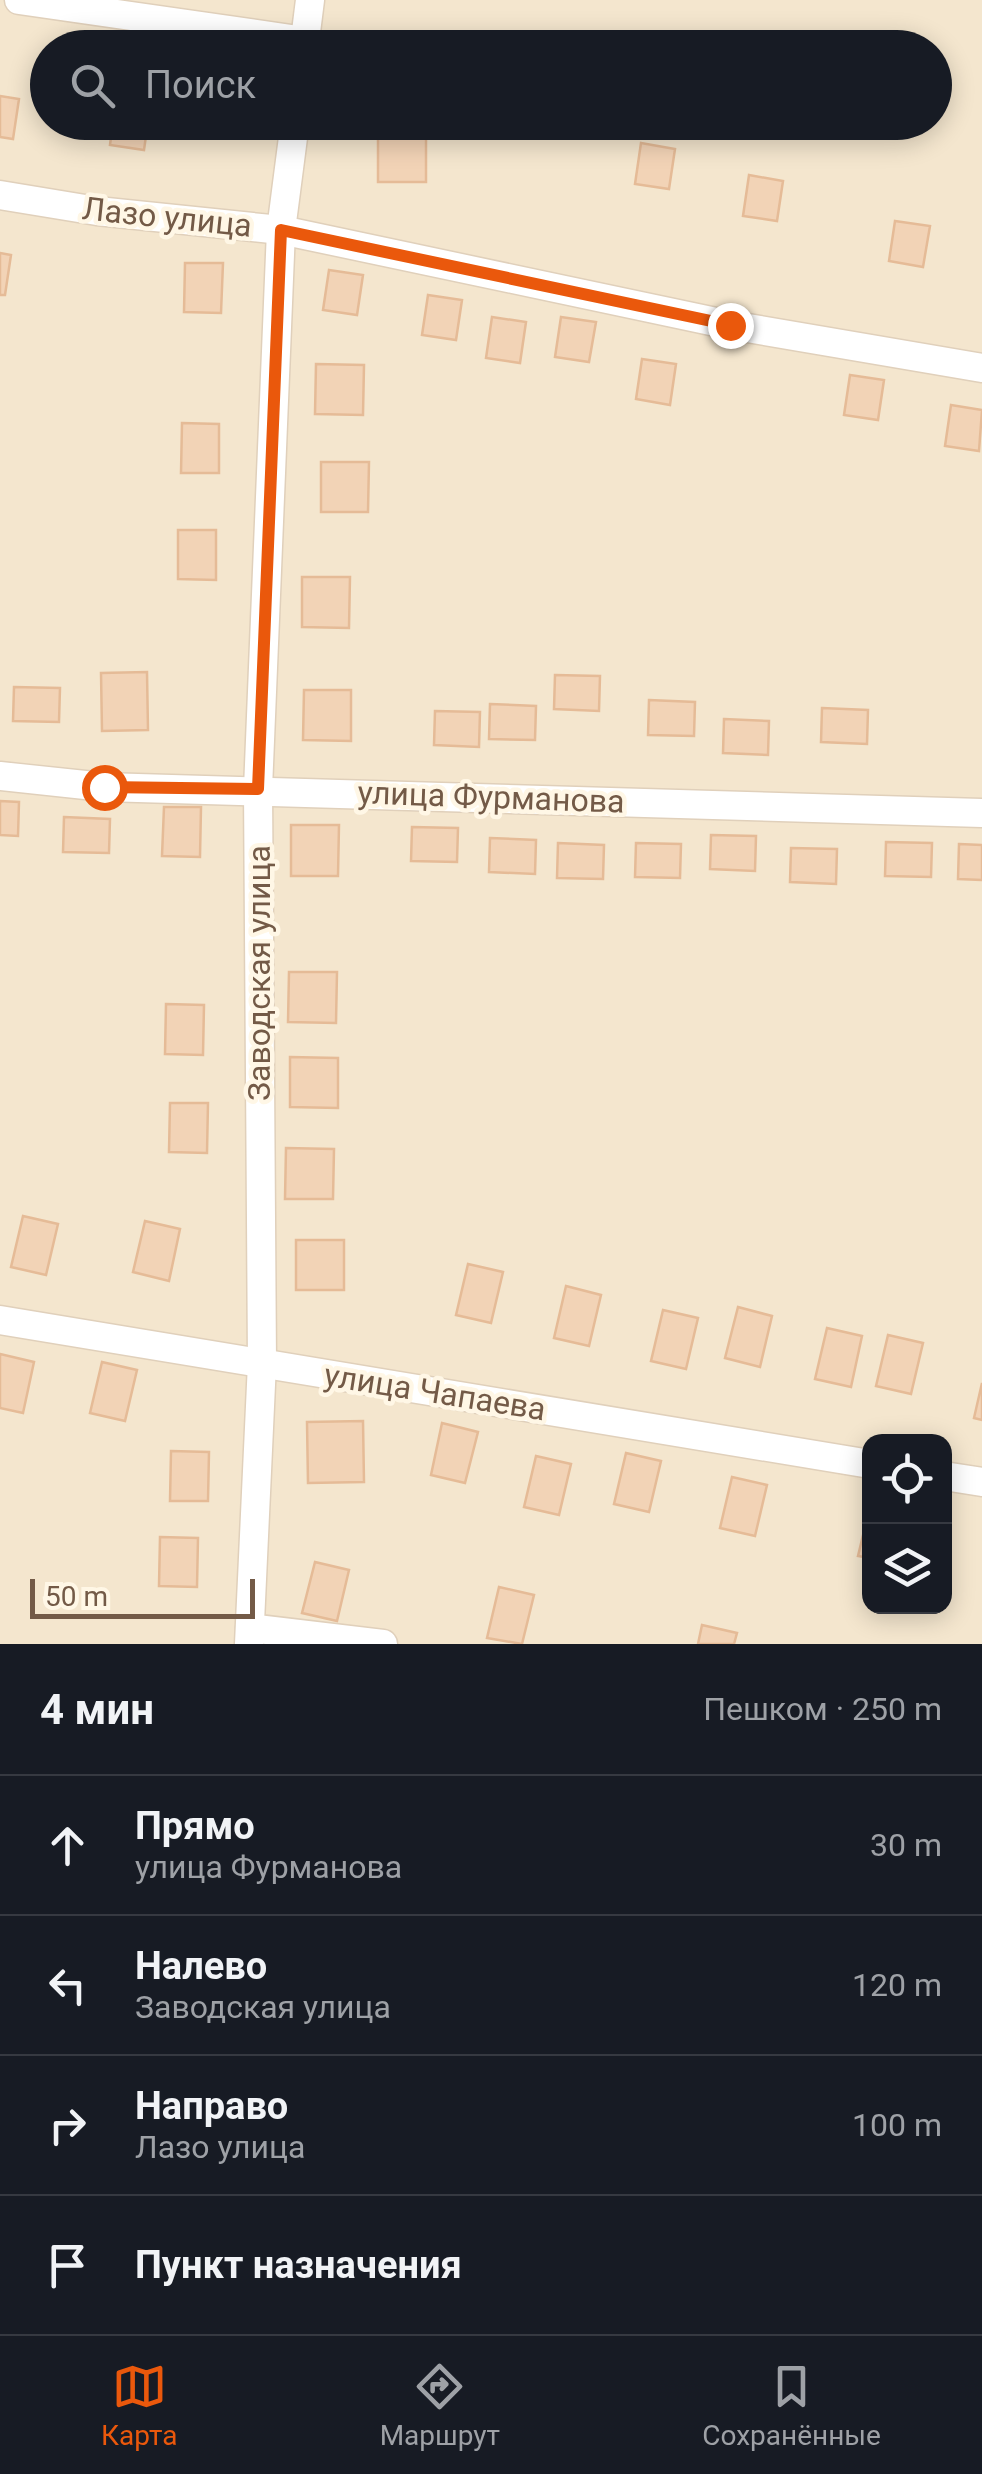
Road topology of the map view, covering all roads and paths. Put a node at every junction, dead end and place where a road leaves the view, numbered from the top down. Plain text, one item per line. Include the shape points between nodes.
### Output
1 (20, 0) edge
2 (310, 0) edge
3 (214, 30) edge
4 (307, 30) edge
5 (293, 140) edge
6 (0, 195) edge
7 (281, 230) junction
8 (982, 368) edge
9 (0, 776) edge
10 (258, 789) junction
11 (982, 813) edge
12 (0, 1320) edge
13 (262, 1363) junction
14 (862, 1463) edge
15 (952, 1477) edge
16 (982, 1482) edge
17 (250, 1636) edge
18 (382, 1644) edge

1 - 3 street
2 - 4 street
5 - 7 street, Заводская улица
6 - 7 street, Лазо улица
7 - 8 street, Лазо улица via 730,325
7 - 10 street, Заводская улица
9 - 10 street, улица Фурманова via 104,787
10 - 11 street, улица Фурманова
10 - 13 street, Заводская улица
12 - 13 street, улица Чапаева
13 - 14 street, улица Чапаева
13 - 17 street, Заводская улица
15 - 16 street
17 - 18 street

